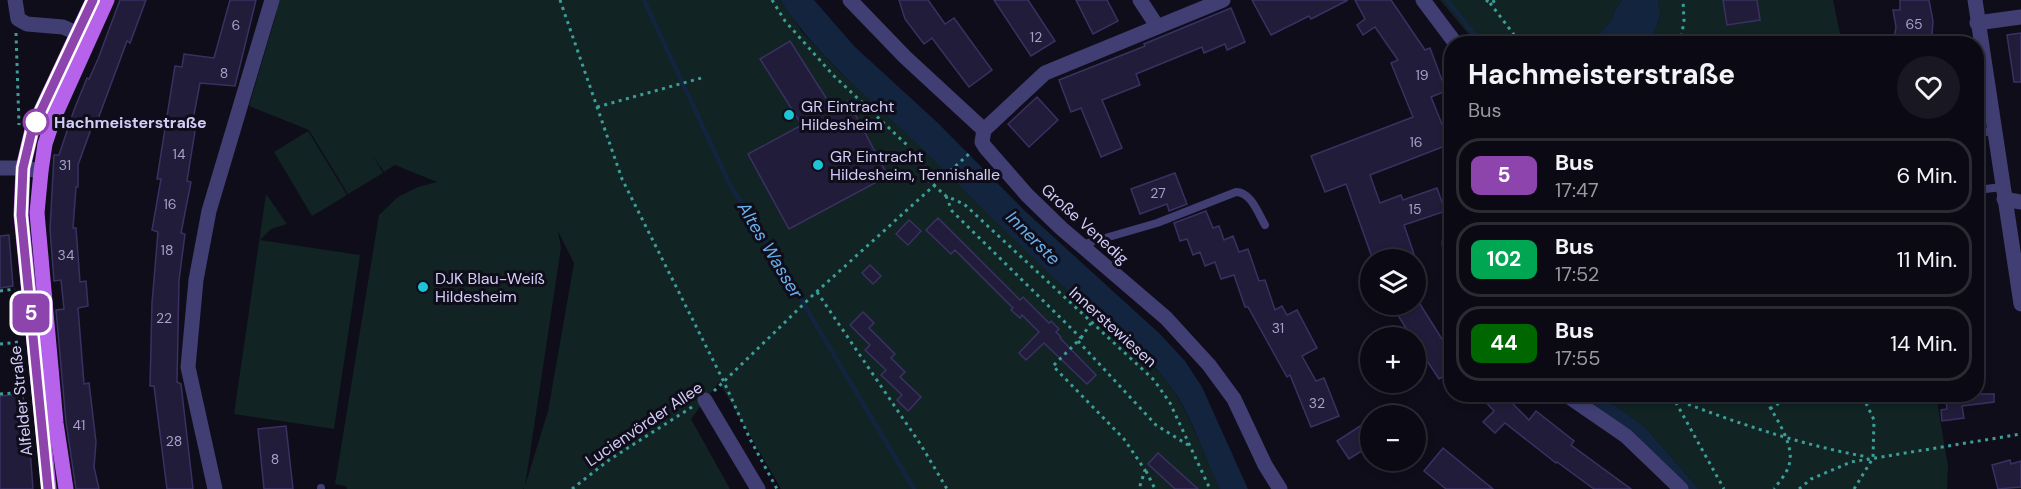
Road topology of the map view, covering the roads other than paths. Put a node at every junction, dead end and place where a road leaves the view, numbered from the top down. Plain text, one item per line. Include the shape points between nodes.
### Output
1 (15, 0) edge
2 (93, 0) edge
3 (107, 0) edge
4 (272, 0) edge
5 (850, 0) edge
6 (1140, 0) edge
7 (1223, 0) edge
8 (1422, 0) edge
9 (1975, 0) edge
10 (2021, 17) edge
11 (1977, 23) junction
12 (1156, 26) junction
13 (84, 36) junction
14 (1450, 36) edge
15 (1979, 36) edge
16 (1984, 67) edge
17 (984, 130) junction
18 (1994, 130) junction
19 (1984, 132) edge
20 (0, 168) edge
21 (23, 168) junction
22 (41, 171) junction
23 (1984, 191) edge
24 (2003, 193) junction
25 (2021, 202) edge
26 (1265, 225) dead end
27 (1081, 245) junction
28 (36, 287) junction
29 (2021, 304) edge
30 (705, 399) road end
31 (1577, 402) edge
32 (49, 489) edge
33 (66, 489) edge
34 (215, 489) edge
35 (758, 489) edge
36 (1280, 489) edge
37 (1681, 489) edge

1 - 13 street via 18,19 27,24 63,27
2 - 13 main road, Alfelder Straße
3 - 13 main road, Alfelder Straße
4 - 34 street via 209,212 196,280 188,367
5 - 17 street, Große Venedig
6 - 12 street
7 - 12 street
8 - 14 street
9 - 11 street
10 - 11 street
11 - 15 street
12 - 17 street via 1045,73
13 - 21 main road, Alfelder Straße via 32,130
13 - 22 main road, Alfelder Straße via 45,144
16 - 18 street
17 - 27 street, Große Venedig via 982,142 1007,174
18 - 19 lane
18 - 24 street
20 - 21 street
21 - 22 street
21 - 28 main road, Alfelder Straße via 21,215
22 - 28 main road, Alfelder Straße
23 - 24 lane
24 - 25 street
24 - 29 street
26 - 27 lane via 1248,196 1236,192 1158,224
27 - 36 street, Große Venedig via 1166,318 1209,365 1234,399
28 - 32 main road, Alfelder Straße via 33,341
28 - 33 main road, Alfelder Straße
30 - 35 street
31 - 37 street via 1626,436

